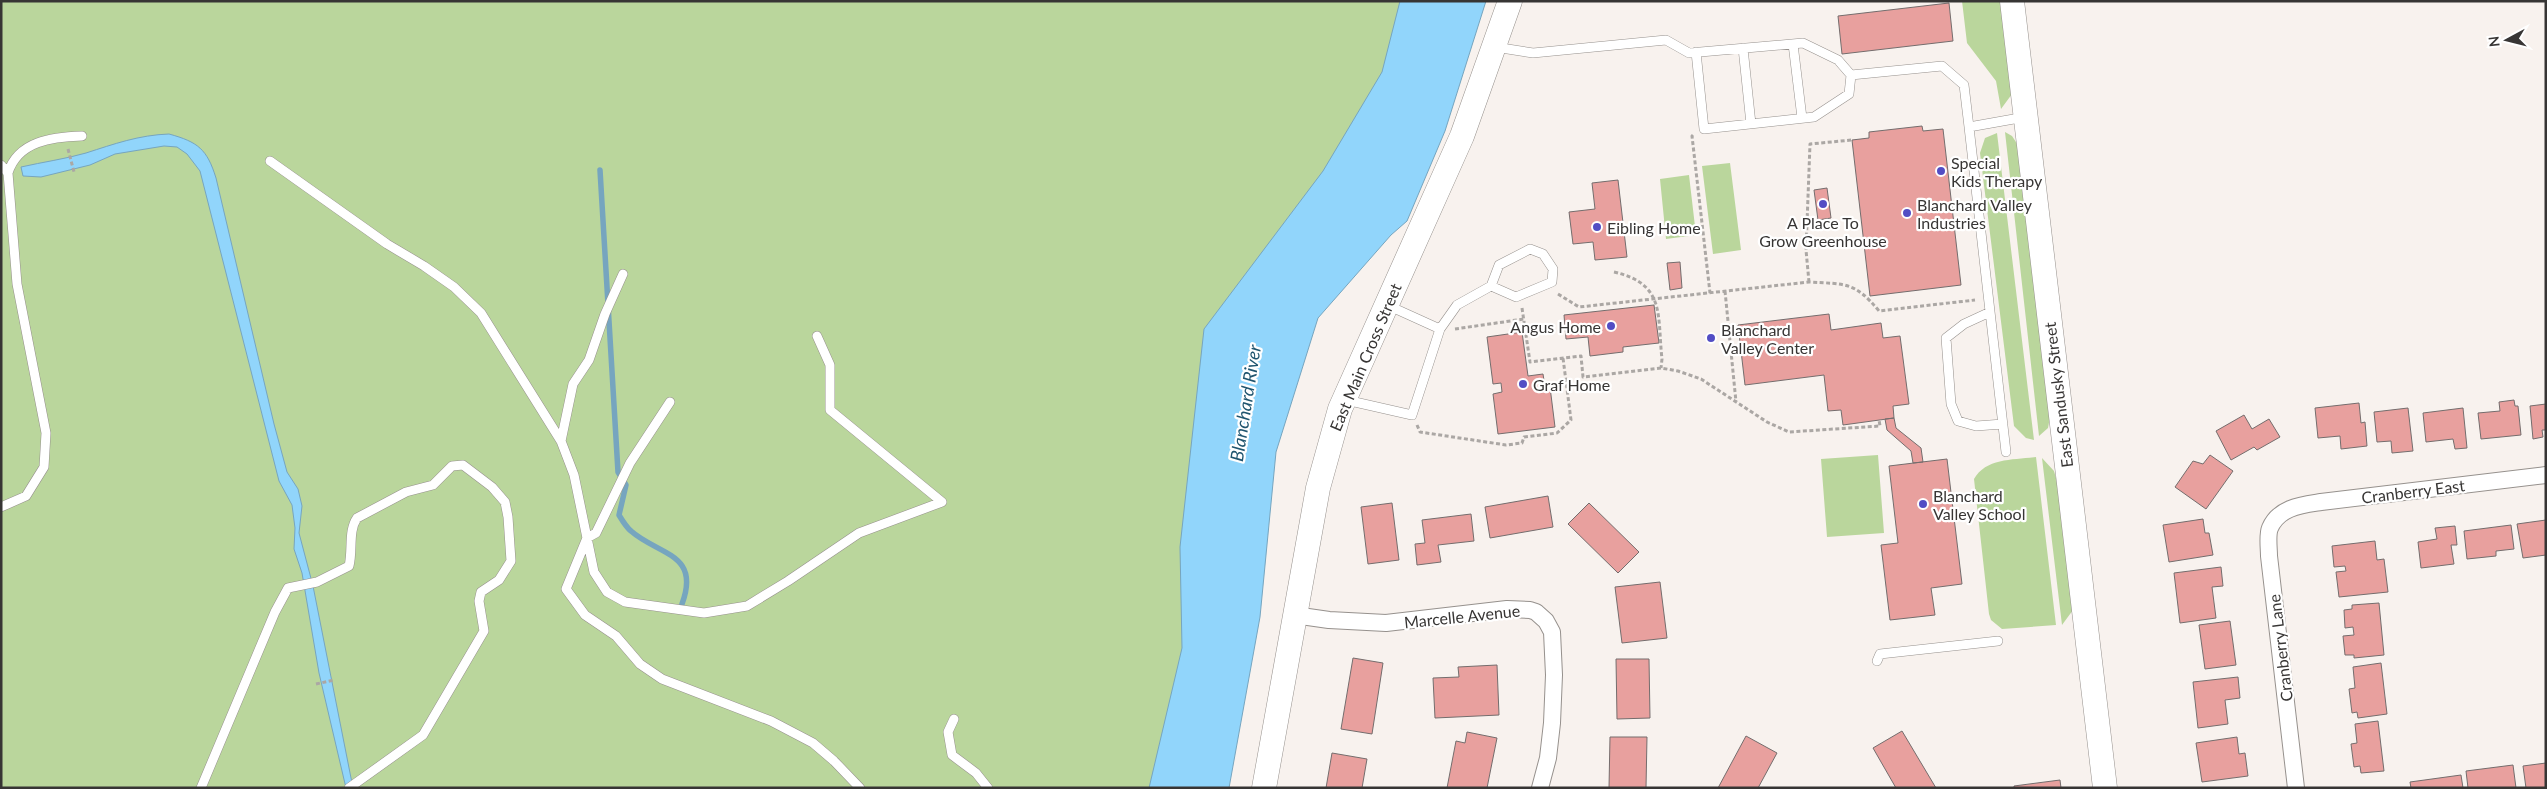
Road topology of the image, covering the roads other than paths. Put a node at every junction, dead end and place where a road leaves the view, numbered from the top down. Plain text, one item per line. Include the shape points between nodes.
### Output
1 (1510, 1) edge
2 (2012, 1) edge
3 (1793, 44) junction
4 (1495, 47) junction
5 (1743, 48) junction
6 (1696, 52) junction
7 (1851, 75) junction
8 (2026, 117) junction
9 (1802, 118) junction
10 (1751, 124) junction
11 (1969, 127) junction
12 (82, 136) dead end
13 (270, 161) dead end
14 (1, 164) edge
15 (8, 173) junction
16 (623, 274) dead end
17 (1491, 286) junction
18 (1387, 304) junction
19 (1990, 312) junction
20 (1440, 329) junction
21 (817, 336) dead end
22 (1344, 399) junction
23 (670, 402) dead end
24 (2003, 424) junction
25 (561, 441) junction
26 (2006, 452) dead end
27 (2546, 475) edge
28 (1, 507) edge
29 (2282, 512) joint
30 (587, 538) junction
31 (1294, 615) junction
32 (1998, 641) dead end
33 (1877, 661) dead end
34 (954, 719) dead end
35 (201, 788) edge
36 (349, 788) edge
37 (860, 788) edge
38 (988, 788) edge
39 (1264, 788) edge
40 (1540, 788) edge
41 (2105, 788) edge
42 (2296, 788) edge

1 - 4 main road, East Main Cross Street
2 - 8 main road, East Sandusky Street
3 - 5 lane
3 - 7 lane via 1803,43 1838,60
3 - 9 lane
4 - 6 lane via 1533,53 1666,40 1689,53
4 - 18 main road, East Main Cross Street via 1436,199
5 - 6 lane
5 - 10 lane
6 - 10 lane via 1704,129
7 - 9 lane via 1849,94 1814,117
7 - 11 lane via 1942,66 1964,86
8 - 11 lane
8 - 41 main road, East Sandusky Street
9 - 10 lane
11 - 19 lane
12 - 15 lane via 46,140 28,148 12,160
13 - 25 lane via 454,287 480,313
14 - 15 lane
15 - 28 lane via 17,284 46,432 44,467 26,496
16 - 25 lane via 589,360 573,384
17 - 17 lane via 1499,265 1530,249 1543,254 1553,269 1552,282 1520,296
17 - 20 lane via 1457,305
18 - 20 lane
18 - 22 main road, East Main Cross Street
19 - 24 lane
19 - 24 lane via 1964,324 1946,338 1951,404 1958,421 1976,426
20 - 22 lane via 1412,415
21 - 30 lane via 830,365 830,410 942,502 858,533 747,606 704,613 625,602 607,592 594,572
22 - 31 main road, East Main Cross Street via 1327,448
23 - 30 lane via 630,463 596,533
24 - 26 lane
25 - 30 lane via 574,475
27 - 29 street, Cranberry East via 2322,502
29 - 42 street, Cranberry Lane via 2270,528 2269,556
30 - 37 lane via 566,589 585,615 616,636 640,664 662,679 771,721 813,743
31 - 39 main road, East Main Cross Street
31 - 40 street, Marcelle Avenue via 1386,623 1507,609 1536,612 1552,632 1554,666 1548,758
32 - 33 lane via 1880,654
34 - 38 lane via 948,732 952,754 976,773
35 - 36 lane via 288,588 318,582 349,566 353,525 357,518 406,492 434,485 452,466 463,464 505,502 511,561 499,580 481,592 479,601 484,631 423,735

